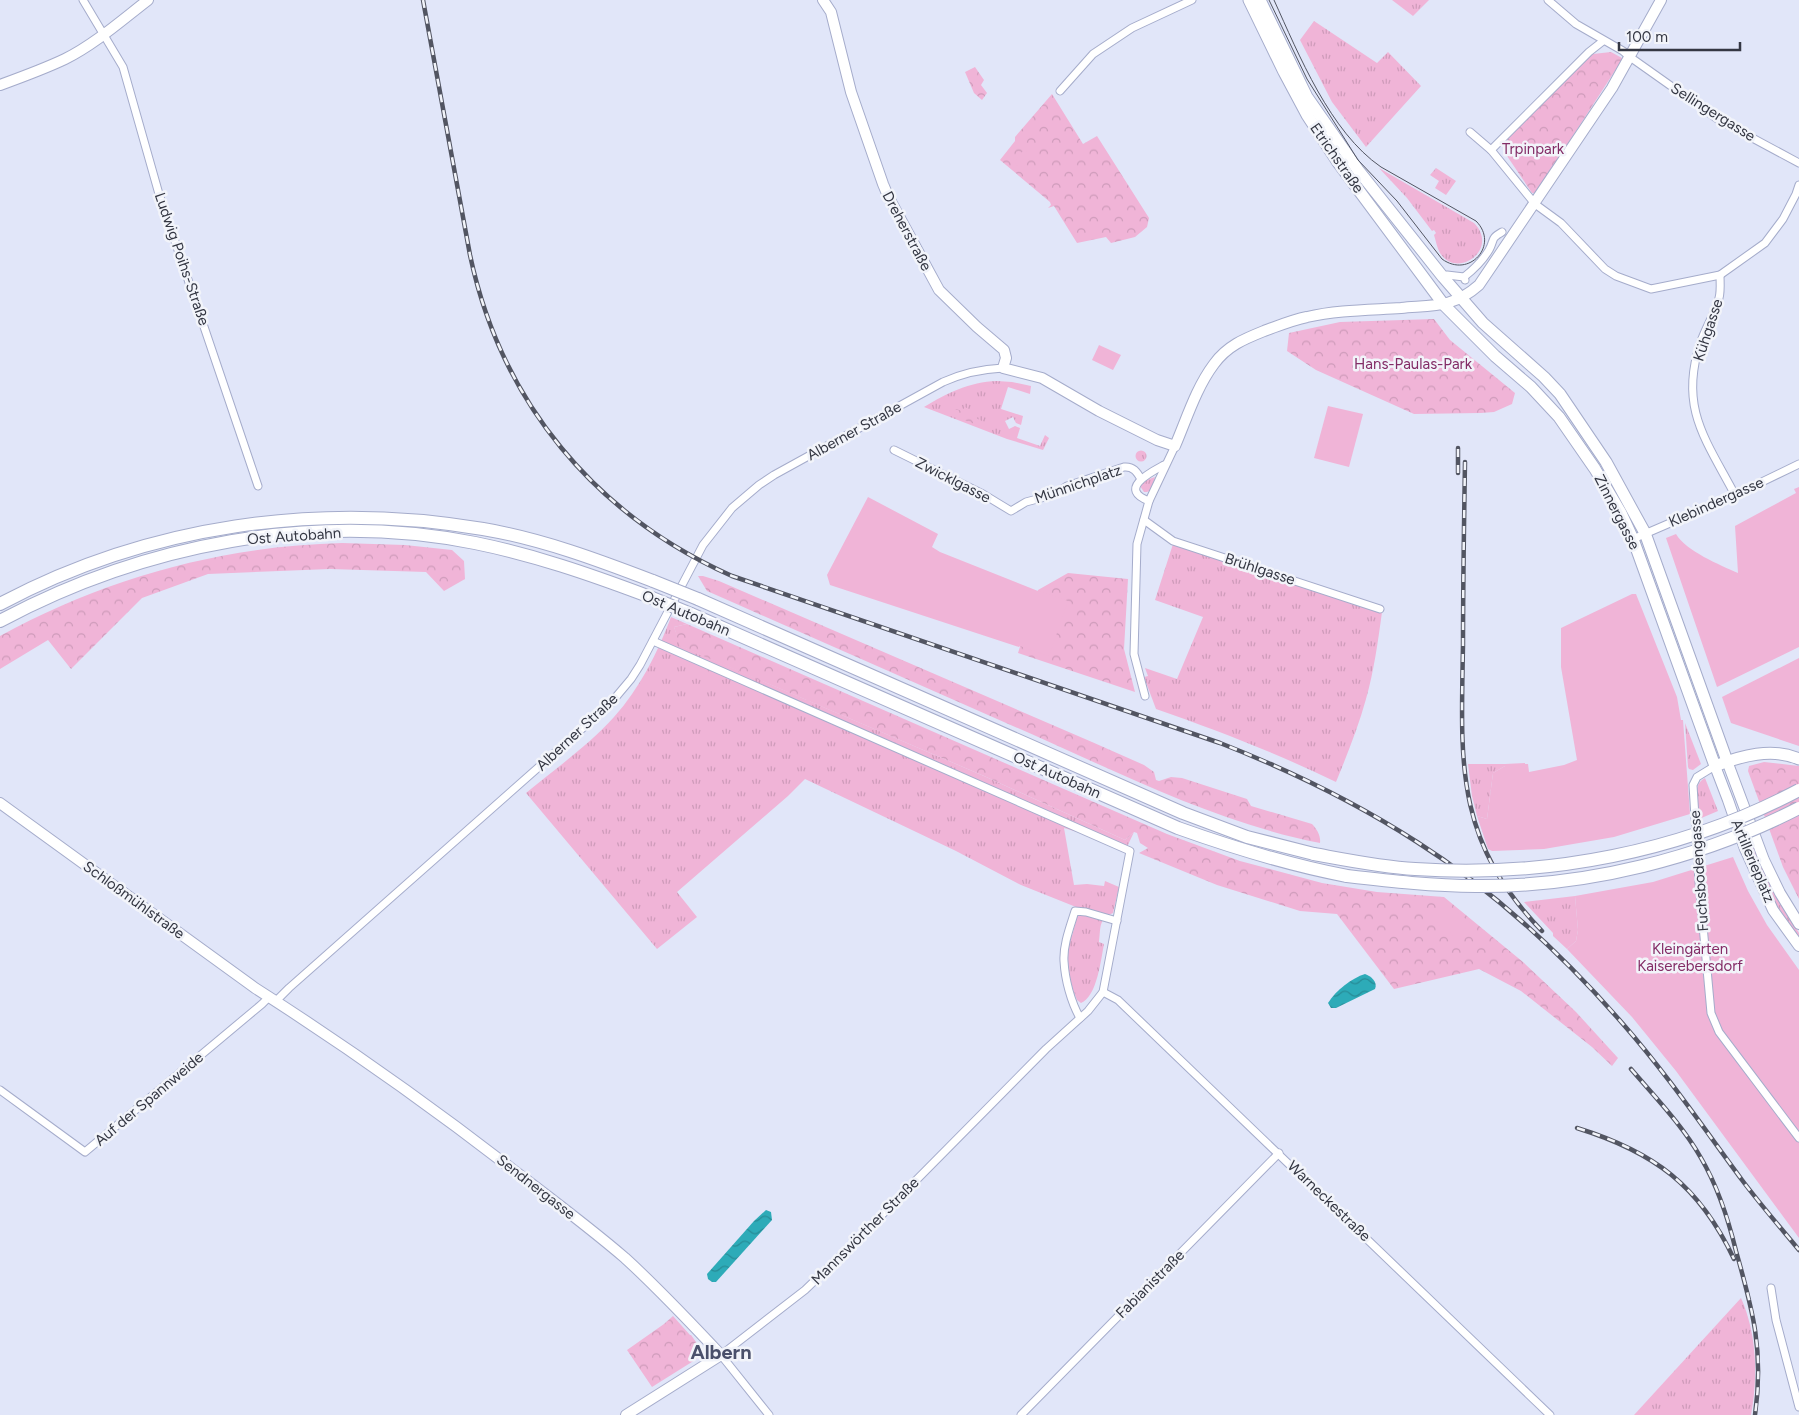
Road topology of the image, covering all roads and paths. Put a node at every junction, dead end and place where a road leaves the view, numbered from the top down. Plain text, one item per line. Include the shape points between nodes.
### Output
1 (83, 0) edge
2 (148, 0) edge
3 (823, 0) edge
4 (1192, 0) edge
5 (1250, 0) edge
6 (1260, 0) edge
7 (1548, 0) edge
8 (1661, 0) edge
9 (103, 35) junction
10 (1603, 41) junction
11 (1630, 58) junction
12 (0, 85) edge
13 (1060, 91) dead end
14 (1470, 132) dead end
15 (1491, 150) junction
16 (1799, 163) edge
17 (1799, 185) edge
18 (1535, 204) junction
19 (1502, 232) dead end
20 (1720, 275) junction
21 (1447, 276) dead end
22 (1461, 298) junction
23 (1444, 305) junction
24 (1003, 368) junction
25 (1175, 446) junction
26 (894, 450) dead end
27 (1799, 464) edge
28 (1165, 465) junction
29 (1140, 479) junction
30 (258, 486) dead end
31 (1735, 495) junction
32 (1149, 501) junction
33 (1011, 511) joint
34 (1144, 520) junction
35 (1645, 533) junction
36 (1633, 539) junction
37 (0, 604) edge
38 (1380, 609) dead end
39 (0, 620) edge
40 (652, 641) junction
41 (1145, 696) dead end
42 (1799, 759) edge
43 (1727, 762) junction
44 (1715, 766) junction
45 (1799, 790) edge
46 (0, 803) edge
47 (1799, 808) edge
48 (1117, 921) junction
49 (1799, 924) edge
50 (1799, 946) edge
51 (1103, 992) junction
52 (273, 999) junction
53 (1080, 1018) junction
54 (0, 1090) edge
55 (1799, 1138) edge
56 (1279, 1153) junction
57 (1771, 1288) dead end
58 (721, 1355) junction
59 (1799, 1407) edge
60 (626, 1415) edge
61 (769, 1415) edge
62 (1021, 1415) edge
63 (1550, 1415) edge

1 - 9 street, Ludwig Poihs-Straße
2 - 9 street
3 - 24 street, Dreherstraße via 836,26 851,92 885,190 935,284 954,306 1004,350
4 - 13 street via 1132,28 1093,54
5 - 23 main road, Etrichstraße via 1307,115 1337,161
6 - 22 main road, Etrichstraße via 1307,96 1337,142
7 - 10 street, Sellingergasse via 1576,24
8 - 11 street
9 - 12 street via 66,58
9 - 30 street, Ludwig Poihs-Straße via 123,67 160,194
10 - 11 street, Sellingergasse
10 - 15 street
11 - 16 street, Sellingergasse via 1720,120
11 - 18 street
14 - 15 street
15 - 18 street
17 - 20 street via 1783,219 1766,243
18 - 20 street via 1561,223 1616,276 1651,289
18 - 22 street via 1479,285
19 - 21 street via 1493,238 1480,263 1464,279
20 - 31 street, Kühgasse via 1720,297 1700,345 1692,395 1700,429
22 - 23 street
22 - 35 main road, Zinnergasse via 1483,324 1560,394 1606,462
23 - 25 street via 1308,316 1236,342 1208,374
23 - 36 main road, Zinnergasse via 1559,417 1595,469
24 - 25 street via 1042,378 1099,411
24 - 40 street, Alberner Straße via 967,372 943,382 759,485 732,508 703,545
25 - 28 street
26 - 33 street, Zwicklgasse
27 - 31 street, Klebindergasse
28 - 29 street, Münnichplatz
28 - 32 street
29 - 32 street, Münnichplatz via 1137,492
29 - 33 street, Münnichplatz via 1128,466 1026,502
31 - 35 street, Klebindergasse
32 - 34 street
34 - 38 street, Brühlgasse via 1173,541
34 - 41 street via 1137,544 1133,633 1134,654
35 - 36 street, Klebindergasse
35 - 43 main road, Zinnergasse
36 - 44 main road, Zinnergasse
37 - 45 highway, Ost Autobahn, bridge via 85,565 162,540 228,527 317,518 409,520 485,530 542,542 653,580 1183,813 1248,837 1352,862 1414,869 1478,871 1539,868 1600,859 1659,846 1717,827
39 - 47 highway, Ost Autobahn, bridge via 98,576 144,561 231,541 309,533 386,533 474,543 590,574 691,614 1178,828 1244,851 1311,869 1412,884 1478,886 1539,883 1603,874 1663,860 1722,842
40 - 48 street via 1130,851
40 - 52 street, Alberner Straße via 631,679 600,713
42 - 43 main road via 1771,752
43 - 44 main road
43 - 49 street, Artillerieplatz via 1764,860
44 - 50 street, Artillerieplatz via 1744,849 1774,910
44 - 55 street, Fuchsbodengasse via 1697,777 1693,785 1711,1013 1719,1032
46 - 52 street, Schloßmühlstraße
48 - 51 street
48 - 53 street via 1075,911 1064,960 1073,1006
51 - 53 street, Mannswörther Straße
51 - 56 street, Warneckestraße via 1118,1000
52 - 54 street, Auf der Spannweide via 255,1010 85,1152
52 - 58 street, Sendnergasse via 441,1114 580,1221 647,1279
53 - 58 street, Mannswörther Straße via 805,1290
56 - 62 street, Fabianistraße
56 - 63 street, Warneckestraße
57 - 59 street
58 - 60 street, Mannswörther Straße
58 - 61 street, Sendnergasse

